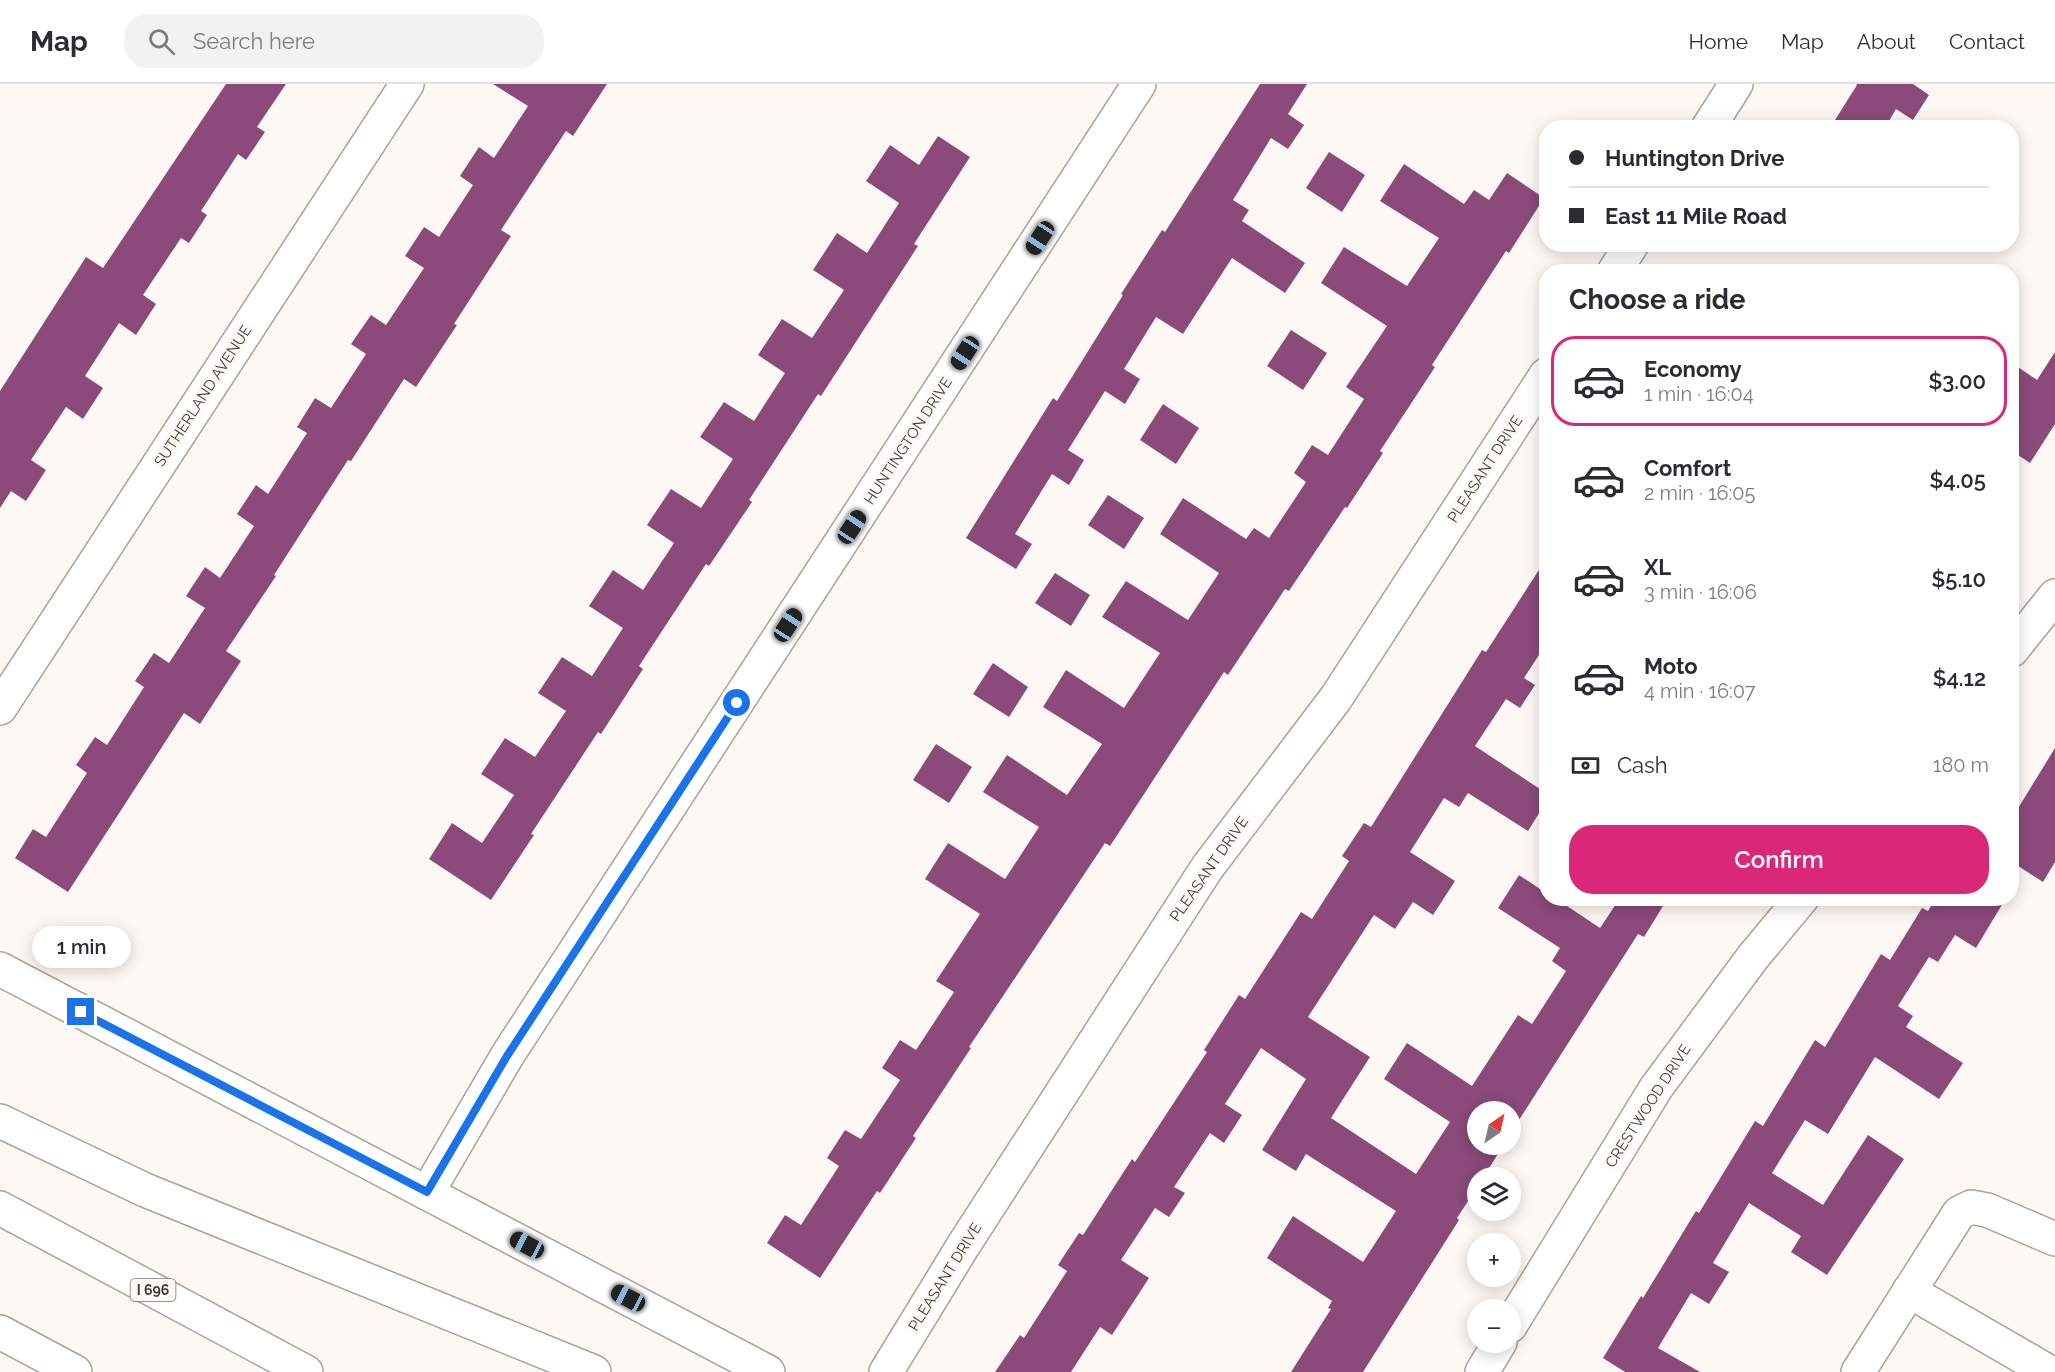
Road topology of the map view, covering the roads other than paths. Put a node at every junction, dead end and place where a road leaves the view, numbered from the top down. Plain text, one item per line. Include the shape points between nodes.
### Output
1 (407, 84) edge
2 (1139, 84) edge
3 (1730, 86) edge
4 (1712, 120) edge
5 (1539, 386) edge
6 (2055, 596) edge
7 (2019, 641) edge
8 (0, 708) edge
9 (1795, 906) edge
10 (0, 969) edge
11 (0, 1120) edge
12 (427, 1192) junction
13 (0, 1208) edge
14 (2055, 1239) edge
15 (1909, 1291) junction
16 (1521, 1308) edge
17 (0, 1332) edge
18 (1493, 1353) edge
19 (75, 1372) edge
20 (306, 1372) edge
21 (594, 1372) edge
22 (768, 1372) edge
23 (885, 1372) edge
24 (1482, 1372) edge
25 (1858, 1372) edge
26 (2049, 1372) edge

1 - 8 main road, SUTHERLAND AVENUE
2 - 12 main road, HUNTINGTON DRIVE via 513,1046
3 - 4 main road
5 - 23 main road, PLEASANT DRIVE via 1336,698 1207,868
6 - 7 main road
9 - 16 main road, CRESTWOOD DRIVE via 1656,1088
10 - 12 main road
11 - 21 main road via 145,1191
12 - 22 main road
13 - 20 main road, I 696
14 - 15 main road via 1971,1207 1959,1213
15 - 25 main road
15 - 26 main road
17 - 19 main road
18 - 24 main road

